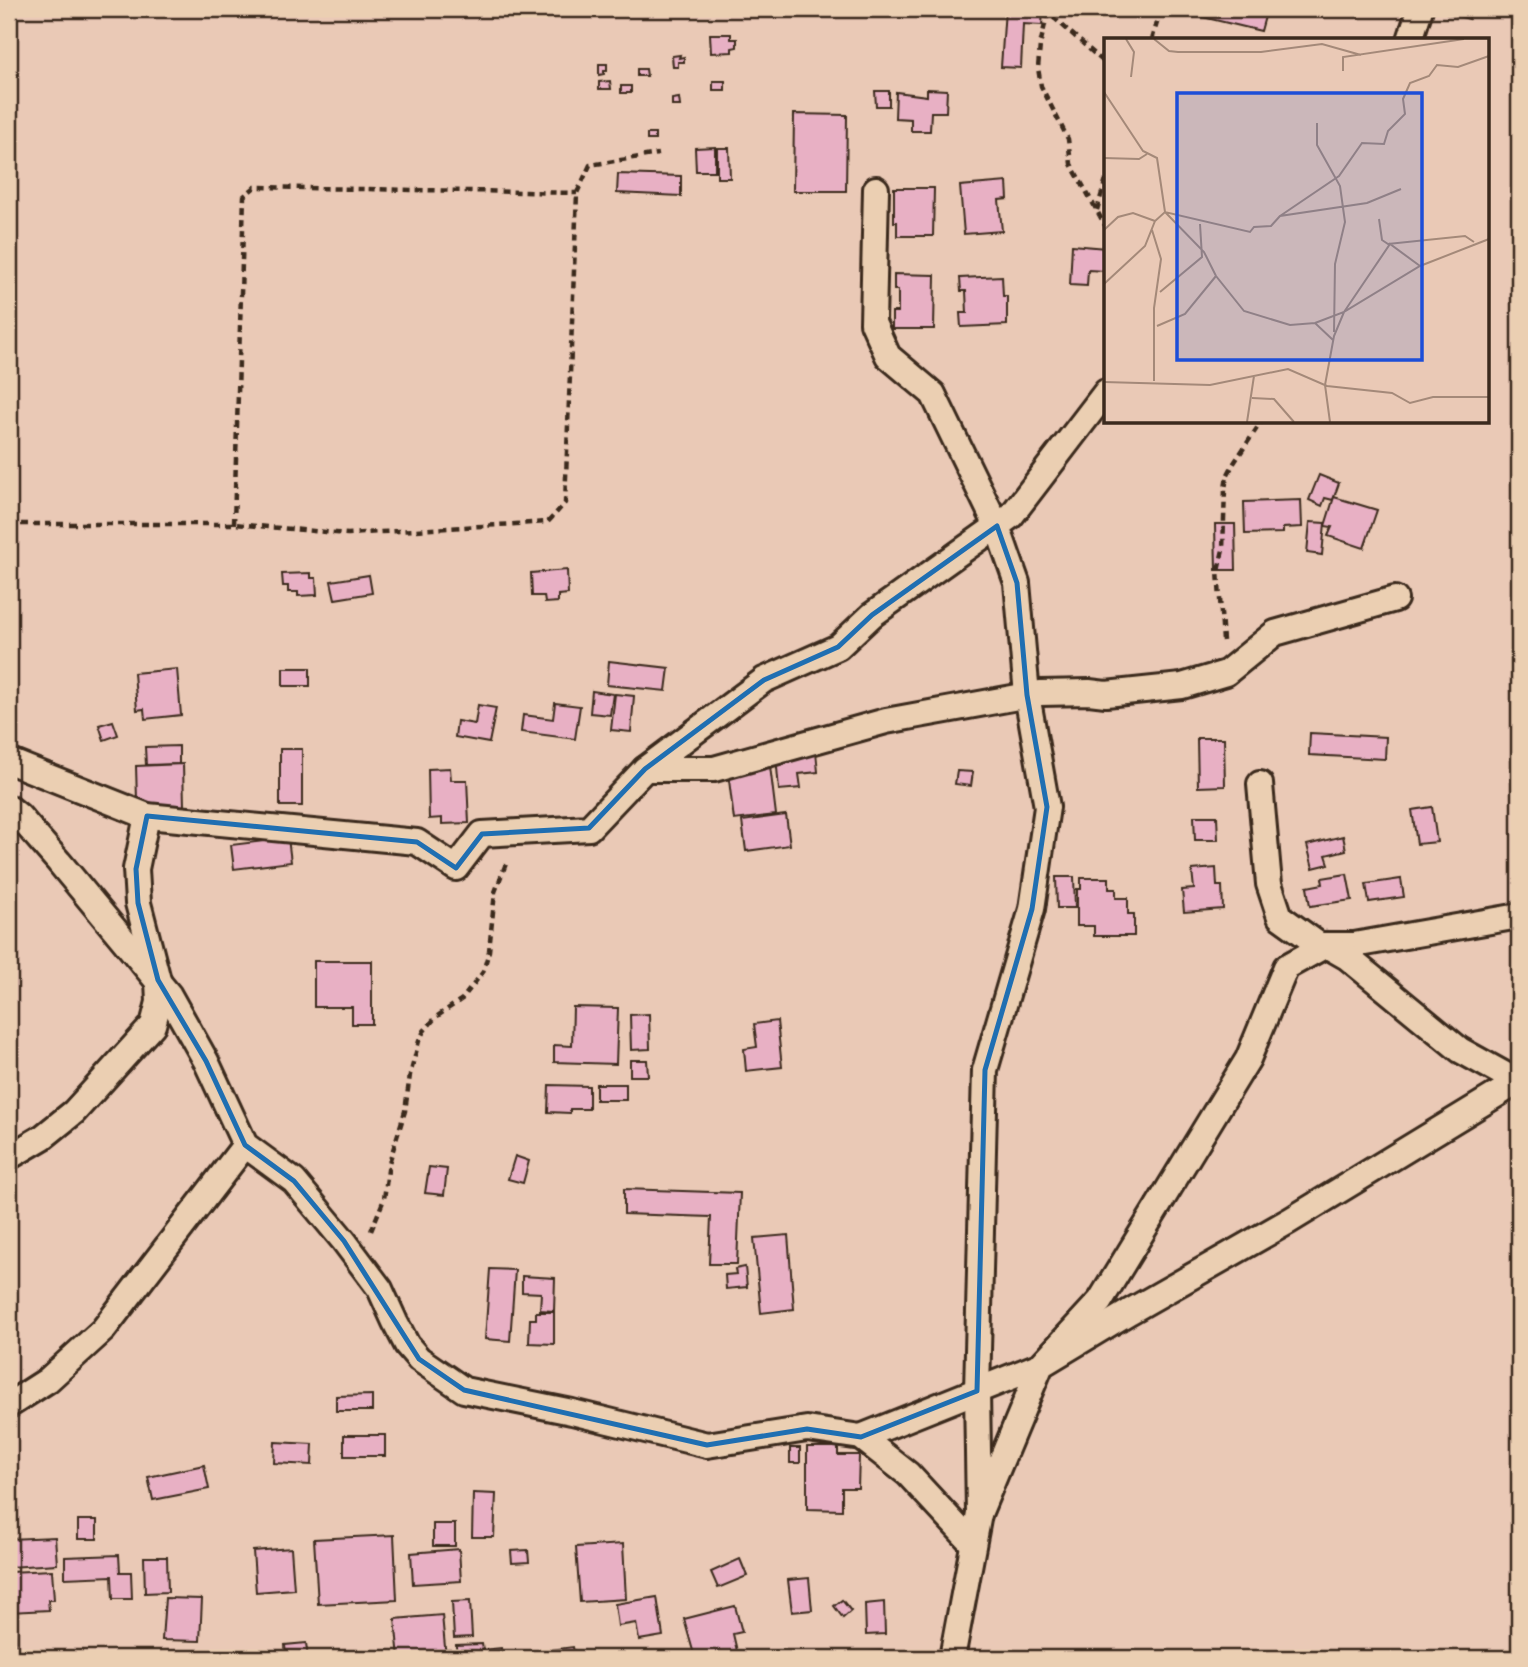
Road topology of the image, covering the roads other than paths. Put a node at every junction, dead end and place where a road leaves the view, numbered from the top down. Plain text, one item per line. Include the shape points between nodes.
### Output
1 (1420, 9) edge
2 (1411, 38) edge
3 (876, 189) dead end
4 (1104, 395) edge
5 (997, 526) junction
6 (1395, 598) dead end
7 (1027, 695) junction
8 (9, 761) edge
9 (645, 769) junction
10 (1260, 784) dead end
11 (9, 808) edge
12 (146, 816) junction
13 (1519, 916) edge
14 (1326, 945) junction
15 (158, 980) junction
16 (1518, 1082) edge
17 (245, 1145) junction
18 (9, 1157) edge
19 (1041, 1365) junction
20 (977, 1391) junction
21 (9, 1405) edge
22 (861, 1437) junction
23 (979, 1514) junction
24 (973, 1544) junction
25 (952, 1658) edge

1 - 2 street
3 - 5 street via 873,323 888,356 933,394
4 - 5 street via 1011,516
5 - 7 street via 1017,583
5 - 9 street via 872,615 838,647 764,680
6 - 7 street via 1275,633 1226,673 1182,686 1106,694
7 - 9 street via 886,721 714,769
7 - 20 street via 1047,807 1032,909 985,1070
8 - 12 street
9 - 12 street via 589,828 482,834 456,868 417,842
10 - 14 street via 1269,884 1280,916 1319,945
11 - 15 street
12 - 15 street via 136,869 138,903
13 - 14 street via 1354,945
14 - 16 street via 1348,957 1460,1050
14 - 19 street via 1286,967 1248,1059 1100,1301
15 - 17 street
15 - 18 street via 153,1025 74,1112
16 - 19 street
17 - 21 street via 103,1330 48,1380
17 - 22 street via 294,1181 361,1262 419,1359 464,1390 707,1445 807,1429
19 - 20 street
19 - 23 street
20 - 22 street
20 - 23 street
22 - 24 street via 908,1475
23 - 24 street
24 - 25 street

